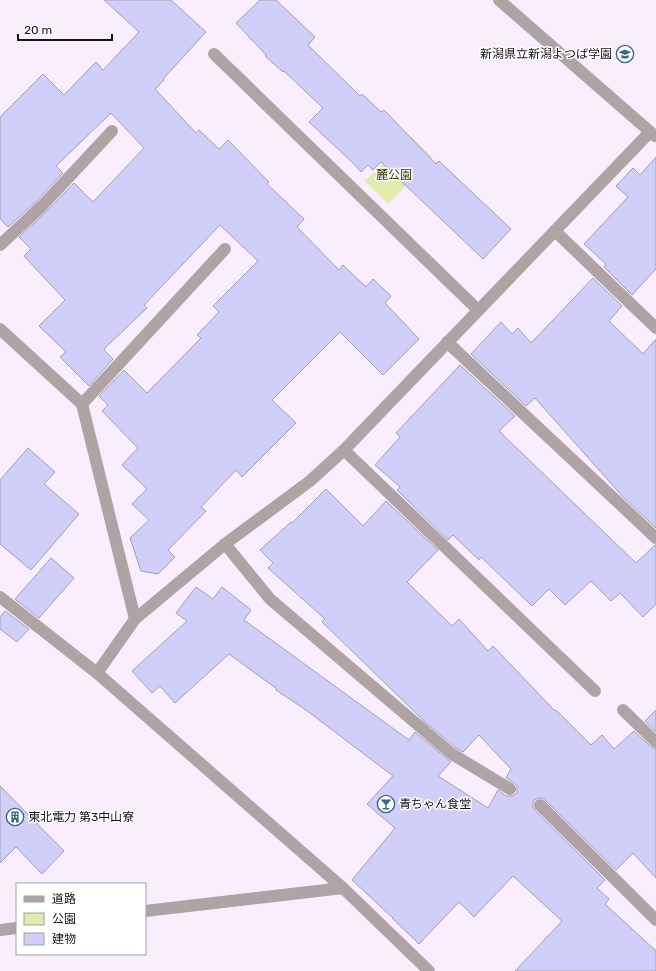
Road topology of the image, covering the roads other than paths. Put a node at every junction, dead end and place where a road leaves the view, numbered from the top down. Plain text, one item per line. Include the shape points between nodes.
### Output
1 (499, 0) edge
2 (214, 54) dead end
3 (112, 131) dead end
4 (653, 134) edge
5 (555, 231) junction
6 (0, 245) edge
7 (224, 249) dead end
8 (478, 310) junction
9 (656, 328) edge
10 (0, 329) edge
11 (447, 342) junction
12 (82, 404) junction
13 (344, 450) junction
14 (656, 538) edge
15 (225, 544) junction
16 (0, 597) edge
17 (135, 619) junction
18 (97, 672) junction
19 (595, 691) dead end
20 (623, 710) dead end
21 (656, 742) edge
22 (510, 789) dead end
23 (540, 805) dead end
24 (343, 888) junction
25 (146, 911) edge
26 (656, 920) edge
27 (16, 928) edge
28 (0, 930) edge
29 (429, 971) edge

1 - 4 street
2 - 8 street
3 - 6 street
4 - 5 street
5 - 8 street
5 - 9 street
7 - 12 street
8 - 11 street
10 - 12 street
11 - 13 street
11 - 14 street
12 - 17 street
13 - 15 street via 310,481
13 - 19 street
15 - 17 street
15 - 22 street via 270,599 452,754
16 - 18 street
17 - 18 street
18 - 24 street
20 - 21 street
23 - 26 street
24 - 25 street
24 - 29 street
27 - 28 street

